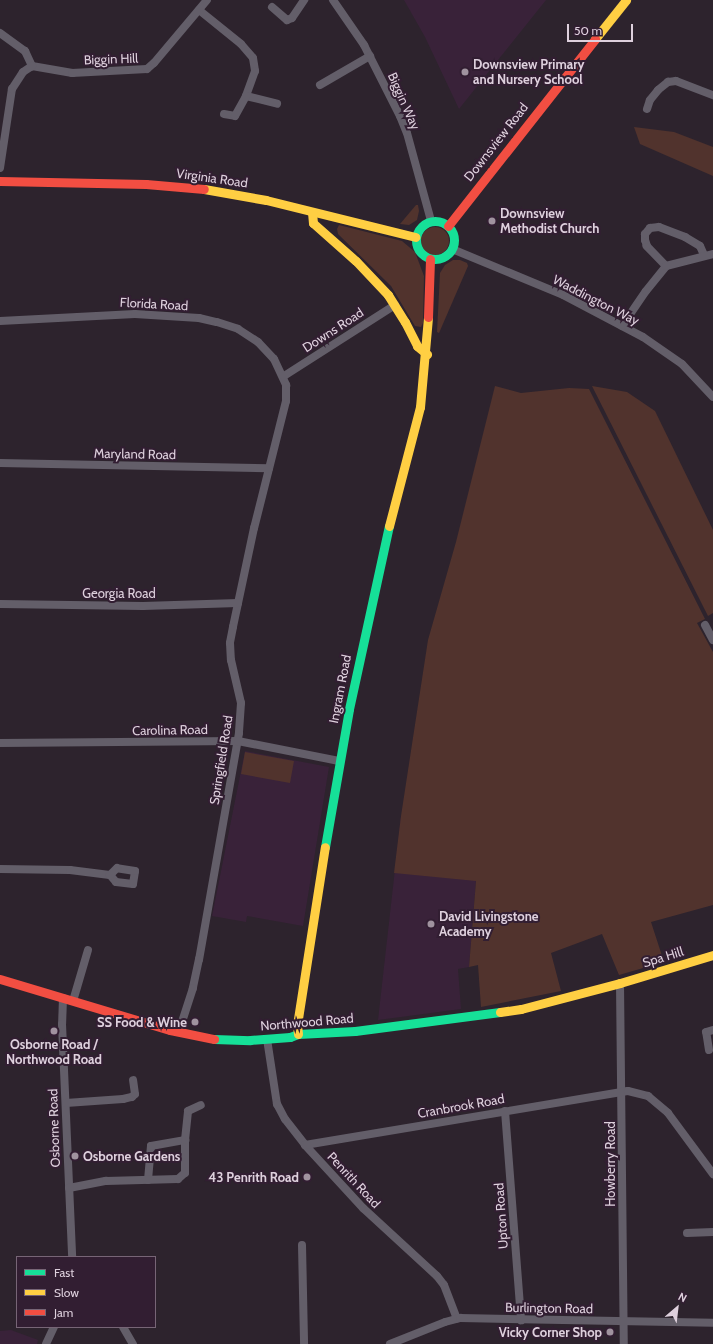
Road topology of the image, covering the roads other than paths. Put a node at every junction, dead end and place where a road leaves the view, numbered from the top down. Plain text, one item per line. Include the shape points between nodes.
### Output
1 (207, 0) edge
2 (304, 0) edge
3 (333, 0) edge
4 (626, 0) edge
5 (272, 7) dead end
6 (199, 10) junction
7 (0, 33) edge
8 (370, 56) junction
9 (32, 66) junction
10 (320, 85) dead end
11 (713, 95) edge
12 (246, 96) junction
13 (277, 104) dead end
14 (647, 110) dead end
15 (224, 114) dead end
16 (0, 168) edge
17 (0, 180) edge
18 (312, 212) junction
19 (431, 221) junction
20 (448, 226) junction
21 (416, 237) junction
22 (452, 249) junction
23 (713, 254) edge
24 (704, 255) junction
25 (430, 259) junction
26 (666, 266) junction
27 (395, 305) junction
28 (0, 321) edge
29 (622, 326) junction
30 (427, 354) junction
31 (284, 376) junction
32 (713, 397) edge
33 (0, 463) edge
34 (269, 468) junction
35 (238, 603) junction
36 (0, 604) edge
37 (705, 625) dead end
38 (713, 640) edge
39 (238, 741) junction
40 (0, 743) edge
41 (339, 761) junction
42 (0, 869) edge
43 (110, 875) dead end
44 (88, 950) dead end
45 (713, 956) edge
46 (0, 979) edge
47 (620, 983) junction
48 (63, 998) junction
49 (73, 1001) junction
50 (713, 1030) edge
51 (179, 1031) junction
52 (298, 1034) junction
53 (267, 1039) junction
54 (709, 1050) dead end
55 (133, 1080) dead end
56 (622, 1092) junction
57 (66, 1103) junction
58 (201, 1105) dead end
59 (505, 1111) junction
60 (185, 1140) junction
61 (305, 1145) junction
62 (713, 1174) edge
63 (148, 1180) junction
64 (69, 1188) junction
65 (713, 1232) edge
66 (687, 1233) dead end
67 (302, 1245) dead end
68 (72, 1256) edge
69 (457, 1318) junction
70 (521, 1320) junction
71 (623, 1321) junction
72 (713, 1324) edge
73 (54, 1328) edge
74 (124, 1328) edge
75 (46, 1344) edge
76 (133, 1344) edge
77 (304, 1344) edge
78 (390, 1344) edge
79 (624, 1344) edge

1 - 6 street, Biggin Hill
2 - 5 street via 292,18 287,20
3 - 8 street, Biggin Way
4 - 20 street, Downsview Road
6 - 9 street, Biggin Hill via 147,69 72,72
6 - 12 street via 241,44 252,58 255,71
7 - 9 street via 25,51
8 - 10 street
8 - 19 street, Biggin Way via 406,133
9 - 16 street via 23,72 12,89
11 - 14 street via 685,83 672,81 658,90 650,100
12 - 13 street
12 - 15 street via 235,116
17 - 18 street, Virginia Road via 182,186 243,195
18 - 21 street, Virginia Road
18 - 27 street via 313,223 356,261
19 - 20 street
19 - 21 street via 420,228
20 - 22 street via 453,237
21 - 25 street via 418,250
22 - 25 street via 444,257
22 - 29 street, Waddington Way via 563,295
23 - 24 street
24 - 26 street
24 - 26 street via 700,246 685,237 659,227 650,228 645,234 647,246
25 - 30 street, Ingram Road
26 - 29 street
27 - 30 street via 417,346
27 - 31 street, Downs Road
28 - 31 street, Florida Road via 134,314 199,318 238,329 258,342 274,359
29 - 32 street, Waddington Way via 670,355 694,375
30 - 41 street, Ingram Road via 418,417 380,561
31 - 34 street, Springfield Road via 288,391
33 - 34 street, Maryland Road
34 - 35 street, Springfield Road
35 - 36 street, Georgia Road via 143,606
35 - 39 street, Springfield Road via 230,651 232,671 241,703
37 - 38 street
39 - 40 street, Carolina Road
39 - 41 street, Carolina Road
39 - 51 street, Springfield Road via 198,966
41 - 52 street, Ingram Road
42 - 43 street via 54,868
44 - 49 street
45 - 47 street, Spa Hill
46 - 48 street, Northwood Road
47 - 52 street, Northwood Road via 521,1008 355,1031
47 - 56 street, Howberry Road
48 - 49 street, Northwood Road
48 - 57 street, Osborne Road
49 - 51 street, Northwood Road
50 - 54 street via 706,1032
51 - 53 street, Northwood Road via 213,1039
52 - 53 street, Northwood Road
53 - 61 street, Penrith Road via 279,1110
55 - 57 street via 135,1094 132,1097 123,1100
56 - 59 street, Cranbrook Road
56 - 62 street, Cranbrook Road via 648,1096 662,1106 676,1121
56 - 71 street, Howberry Road
57 - 64 street, Osborne Road
58 - 60 street via 188,1111
59 - 61 street, Cranbrook Road
59 - 70 street, Upton Road
60 - 63 street via 150,1146
60 - 63 street via 186,1168 182,1176 178,1179
61 - 69 street, Penrith Road via 377,1222 437,1276 444,1285
63 - 64 street via 106,1181
64 - 68 street, Osborne Road
65 - 66 street
67 - 77 street
69 - 70 street, Burlington Road
69 - 78 street, Burlington Road
70 - 71 street, Burlington Road
71 - 72 street, Burlington Road
71 - 79 street, Howberry Road
73 - 75 street
74 - 76 street

